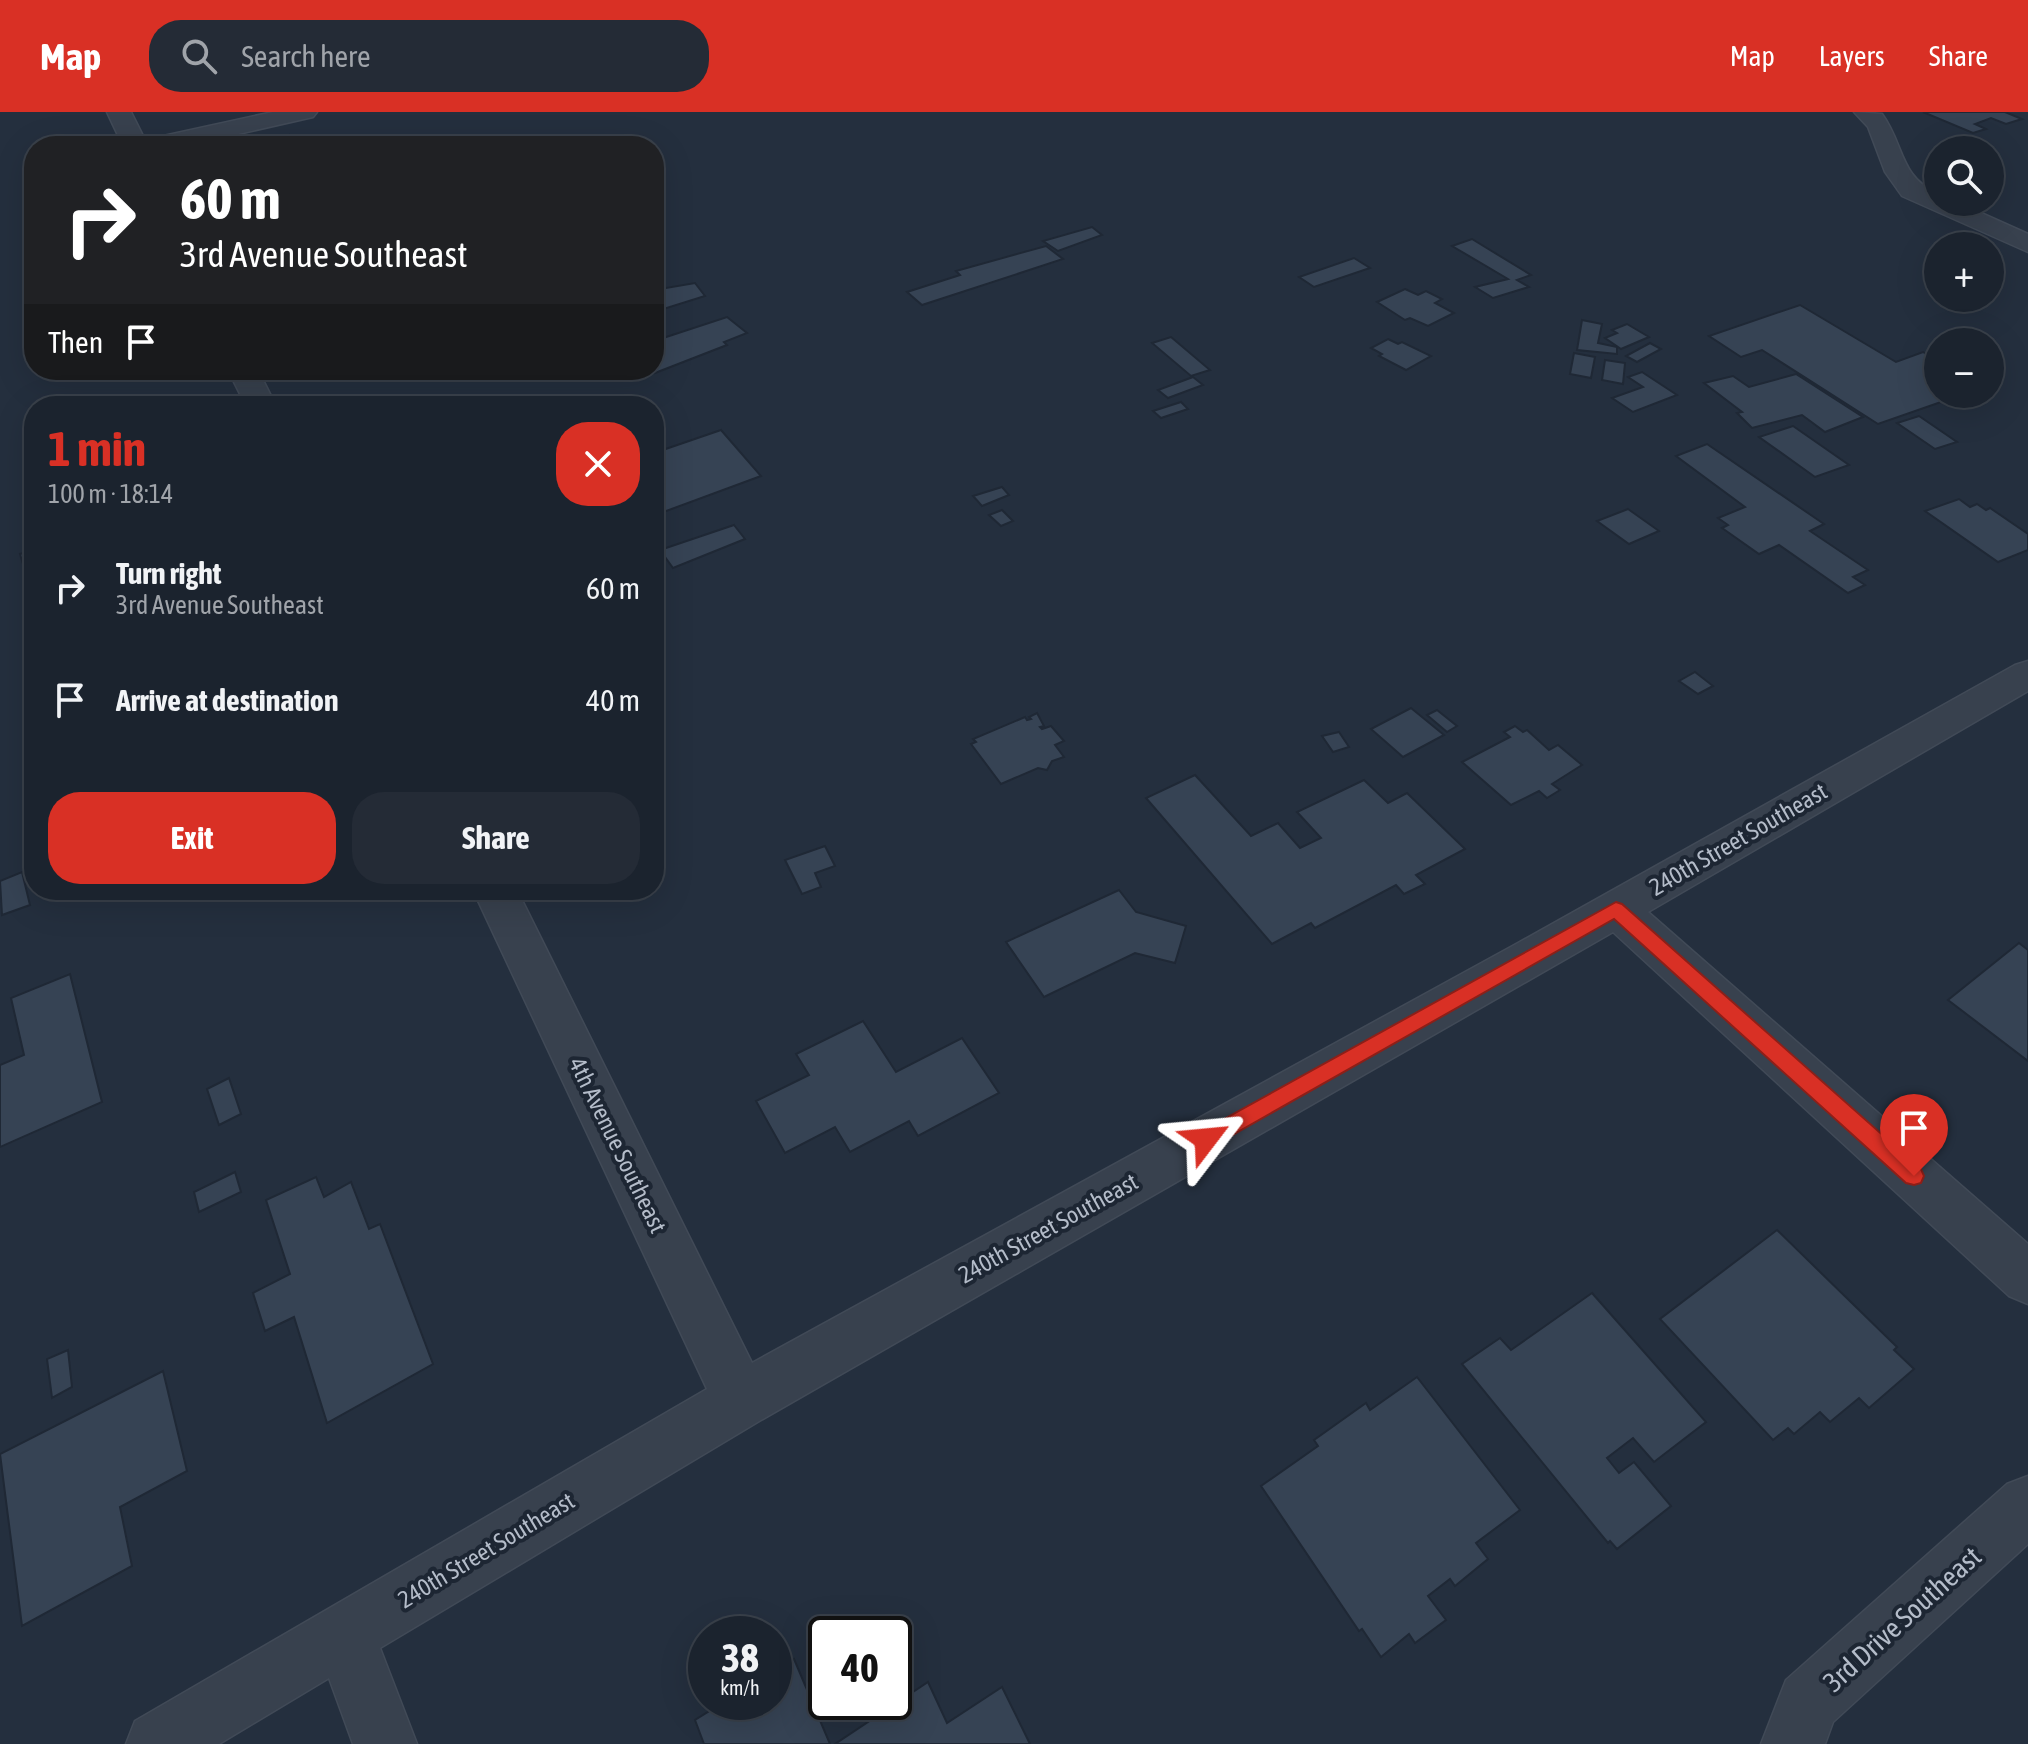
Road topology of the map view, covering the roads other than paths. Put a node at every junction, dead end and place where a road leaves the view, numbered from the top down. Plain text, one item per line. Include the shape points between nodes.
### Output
1 (119, 112) edge
2 (305, 112) edge
3 (1866, 112) edge
4 (130, 136) edge
5 (197, 136) edge
6 (2028, 244) edge
7 (2020, 688) edge
8 (500, 900) edge
9 (1616, 909) junction
10 (2028, 1278) edge
11 (741, 1400) junction
12 (2028, 1505) edge
13 (344, 1634) junction
14 (158, 1744) edge
15 (385, 1744) edge
16 (1793, 1744) edge

1 - 4 street
2 - 5 street
3 - 6 street via 1876,119 1899,181 1911,191
7 - 9 street, 240th Street Southeast
8 - 11 street, 4th Avenue Southeast
9 - 10 street
9 - 11 street, 240th Street Southeast
11 - 13 street, 240th Street Southeast
12 - 16 street, 3rd Drive Southeast via 1808,1702
13 - 14 street, 240th Street Southeast
13 - 15 street

